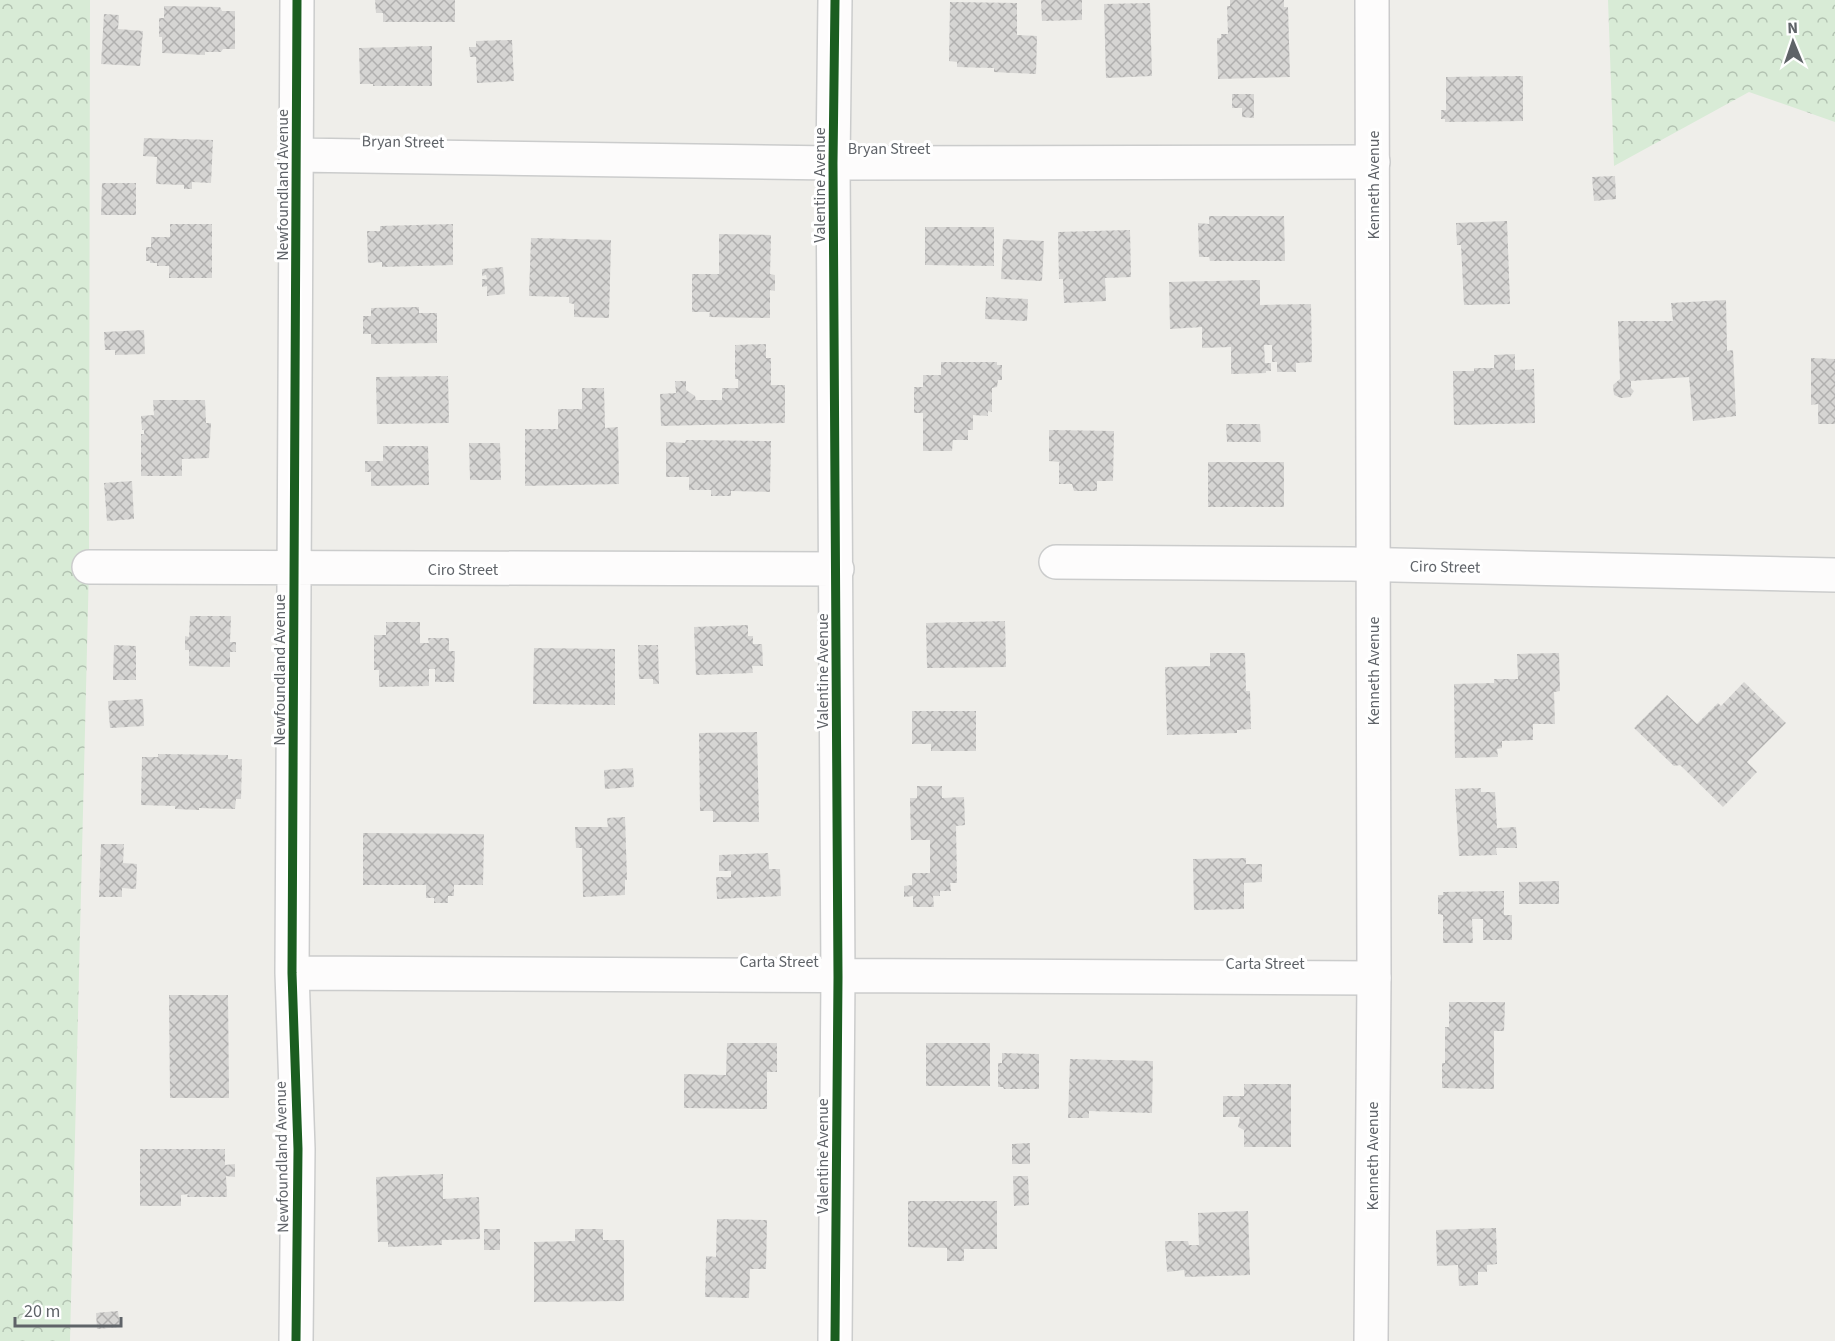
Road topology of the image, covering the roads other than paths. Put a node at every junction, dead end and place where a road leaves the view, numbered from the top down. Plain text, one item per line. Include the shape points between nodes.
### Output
1 (297, 0) edge
2 (835, 0) edge
3 (1372, 0) edge
4 (297, 155) junction
5 (1372, 162) junction
6 (834, 163) junction
7 (1056, 562) dead end
8 (1373, 564) junction
9 (89, 567) dead end
10 (295, 568) junction
11 (837, 569) junction
12 (1835, 575) edge
13 (292, 973) junction
14 (838, 977) junction
15 (1374, 978) junction
16 (296, 1341) edge
17 (835, 1341) edge
18 (1371, 1341) edge

1 - 4 street, Newfoundland Avenue
2 - 6 street, Valentine Avenue
3 - 5 street, Kenneth Avenue
4 - 6 street, Bryan Street
4 - 10 street, Newfoundland Avenue
5 - 6 street, Bryan Street
5 - 8 street, Kenneth Avenue
6 - 11 street, Valentine Avenue
7 - 8 street, Ciro Street
8 - 12 street, Ciro Street
8 - 15 street, Kenneth Avenue
9 - 10 street, Ciro Street
10 - 11 street, Ciro Street
10 - 13 street, Newfoundland Avenue
11 - 14 street, Valentine Avenue
13 - 14 street, Carta Street
13 - 16 street, Newfoundland Avenue via 298,1149
14 - 15 street, Carta Street
14 - 17 street, Valentine Avenue
15 - 18 street, Kenneth Avenue

